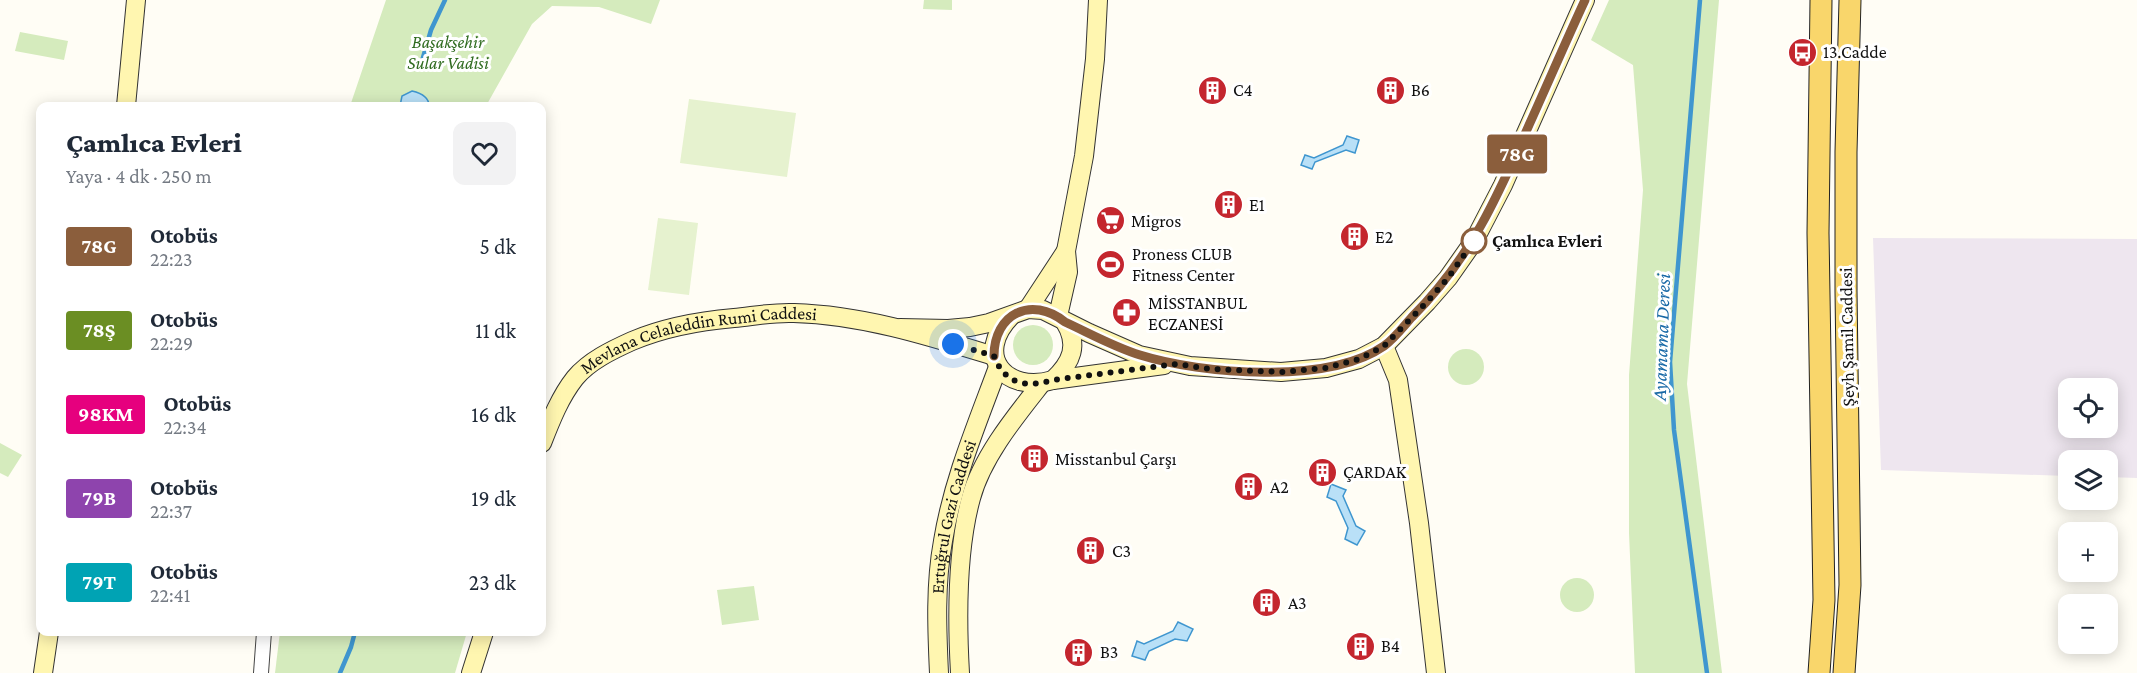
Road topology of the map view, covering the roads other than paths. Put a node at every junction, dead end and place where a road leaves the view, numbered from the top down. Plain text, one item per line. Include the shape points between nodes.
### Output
1 (136, 0) edge
2 (1098, 0) edge
3 (1585, 0) edge
4 (1821, 0) edge
5 (1850, 0) edge
6 (126, 102) edge
7 (1066, 250) junction
8 (1020, 312) junction
9 (1061, 319) junction
10 (900, 328) junction
11 (1384, 346) junction
12 (996, 362) junction
13 (1176, 364) junction
14 (1047, 382) junction
15 (546, 432) edge
16 (48, 636) edge
17 (264, 636) edge
18 (483, 636) edge
19 (43, 673) edge
20 (261, 673) edge
21 (471, 673) edge
22 (939, 673) edge
23 (960, 673) edge
24 (1436, 673) edge
25 (1819, 673) edge
26 (1844, 673) edge

1 - 6 street
2 - 7 street via 1084,156
3 - 11 street via 1474,241 1441,286
4 - 25 main road, Şeyh Şamil Caddesi via 1818,233 1824,600
5 - 26 main road, Şeyh Şamil Caddesi via 1846,291 1850,585
7 - 8 street
7 - 9 street via 1068,272
8 - 9 street via 1043,310
8 - 10 street, Mevlana Celaleddin Rumi Caddesi via 970,327
8 - 12 street via 1002,324 996,335
9 - 13 street via 1139,355
9 - 14 street via 1073,344 1064,370
10 - 12 street, Mevlana Celaleddin Rumi Caddesi
10 - 15 street, Mevlana Celaleddin Rumi Caddesi via 792,313 717,319 647,334 593,362 576,377 558,403
11 - 13 street via 1359,359 1326,368 1281,372
11 - 24 street via 1398,380
12 - 14 street via 1013,381
12 - 22 street, Ertuğrul Gazi Caddesi via 959,472 942,543
13 - 14 street
14 - 23 street, Ertuğrul Gazi Caddesi via 989,457 971,497 960,582
16 - 19 street
17 - 20 street
18 - 21 street

